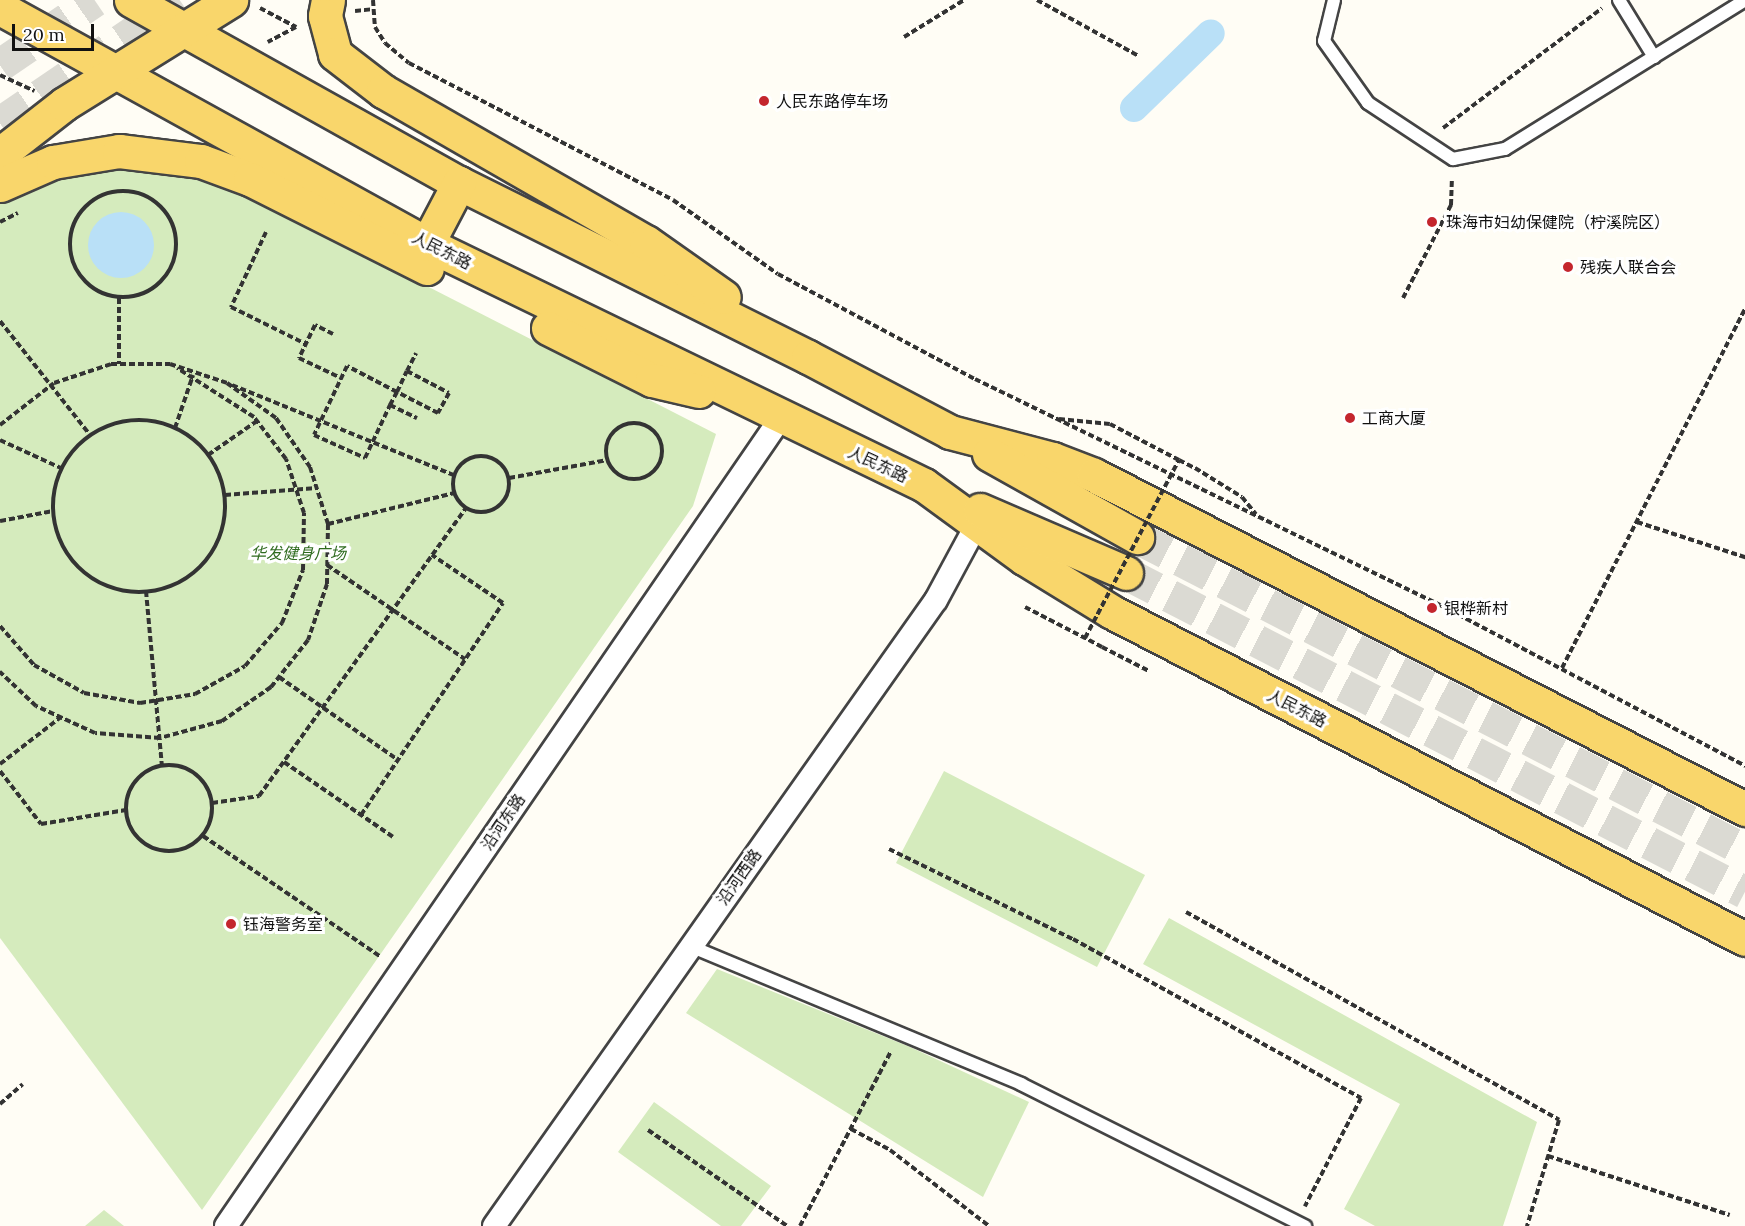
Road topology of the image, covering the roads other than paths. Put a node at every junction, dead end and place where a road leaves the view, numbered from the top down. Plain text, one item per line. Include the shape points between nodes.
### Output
1 (130, 0) edge
2 (231, 0) edge
3 (328, 0) edge
4 (1334, 0) edge
5 (1619, 0) edge
6 (1745, 0) edge
7 (6, 8) edge
8 (181, 29) junction
9 (1654, 57) junction
10 (115, 72) junction
11 (0, 154) edge
12 (459, 183) junction
13 (0, 185) edge
14 (427, 244) junction
15 (808, 357) junction
16 (772, 413) junction
17 (950, 432) junction
18 (924, 485) junction
19 (977, 524) junction
20 (1137, 537) tunnel mouth
21 (1126, 573) tunnel mouth
22 (1745, 809) edge
23 (1745, 939) edge
24 (690, 946) junction
25 (1301, 1224) edge
26 (226, 1226) edge
27 (494, 1226) edge

1 - 8 main road
2 - 8 main road
3 - 15 main road via 325,16 335,54 383,91 646,242
4 - 9 lane via 1324,41 1368,103 1453,159 1505,149
5 - 9 lane
6 - 9 lane
7 - 10 main road, 人民东路
8 - 10 main road
8 - 12 main road
10 - 11 main road via 64,104
10 - 14 main road, 人民东路
12 - 14 main road
12 - 15 main road
13 - 16 main road via 53,162 119,151 201,161 250,179 652,380
14 - 16 main road, 人民东路
15 - 17 main road
16 - 18 main road, 人民东路
16 - 26 street, 沿河东路 via 402,970
17 - 20 main road
17 - 22 main road via 1053,459 1094,475
18 - 19 main road, 人民东路
18 - 21 main road
19 - 23 main road, 人民东路 via 1064,585 1112,612
19 - 24 street, 沿河西路 via 936,600
24 - 25 lane via 1021,1084
24 - 27 street, 沿河西路

